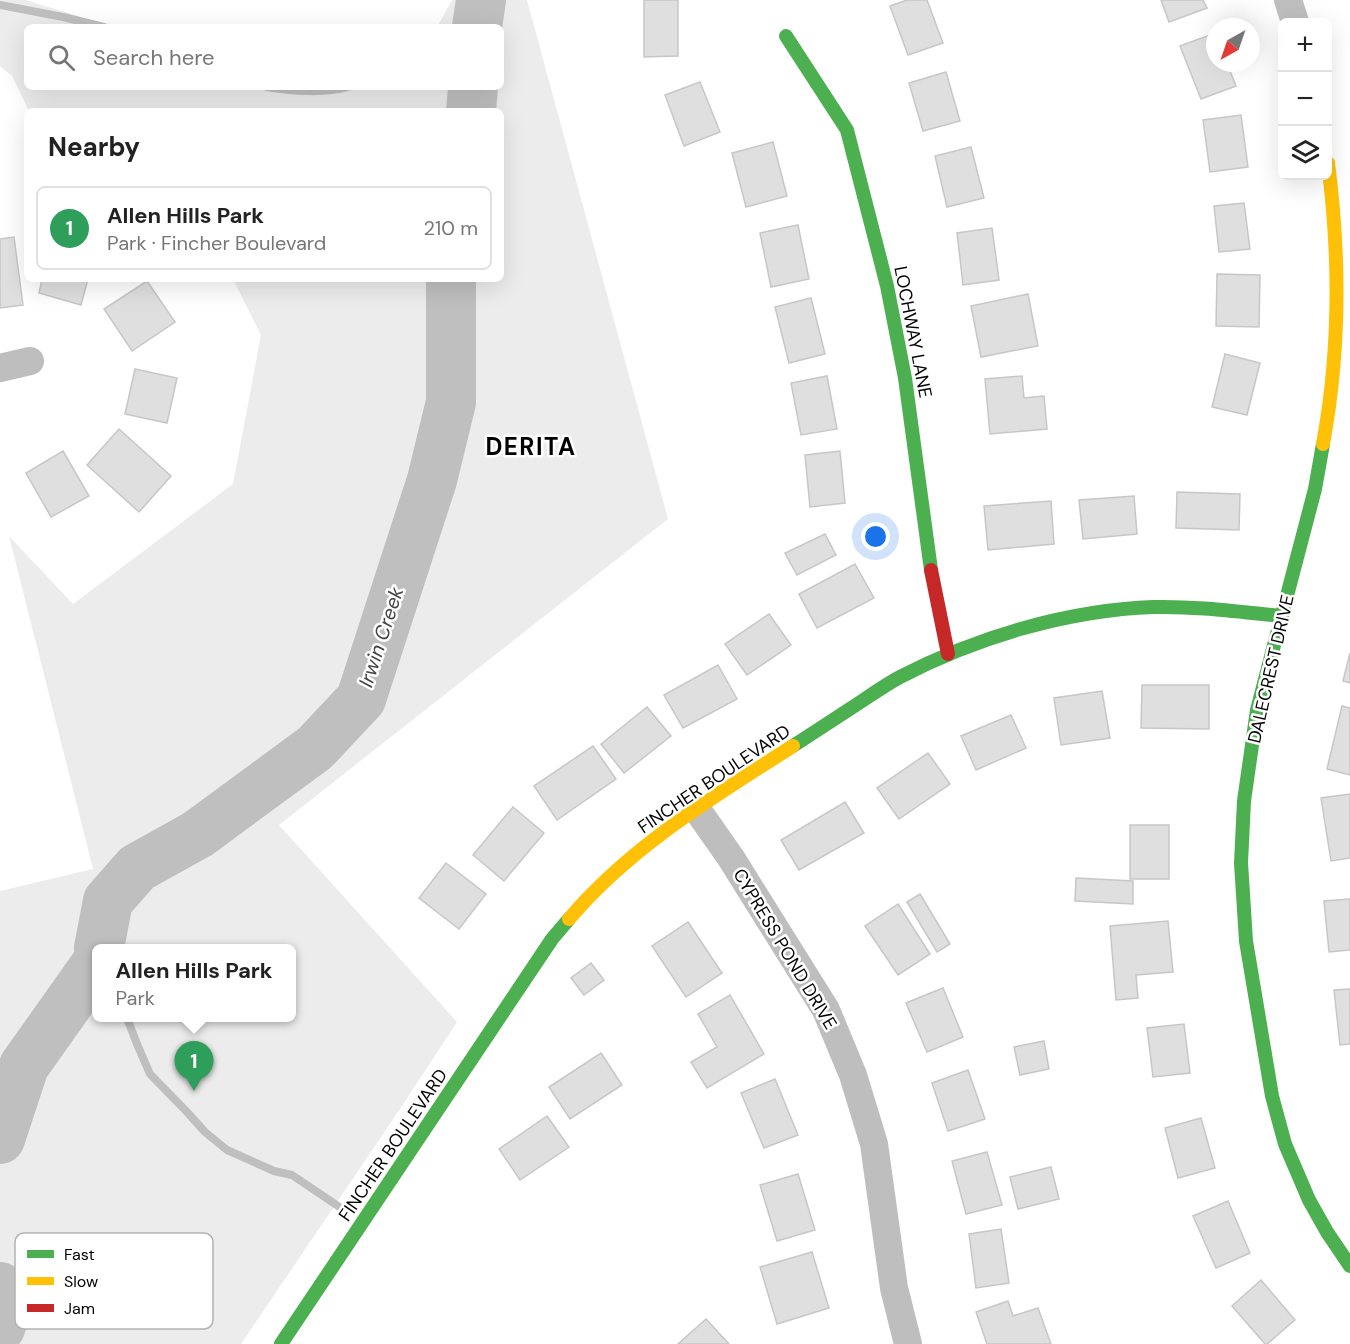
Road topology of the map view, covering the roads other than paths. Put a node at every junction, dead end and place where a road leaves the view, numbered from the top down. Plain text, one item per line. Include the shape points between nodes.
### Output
1 (1288, 0) edge
2 (1295, 18) edge
3 (786, 36) dead end
4 (1330, 180) edge
5 (30, 361) dead end
6 (0, 368) edge
7 (1282, 616) junction
8 (948, 654) junction
9 (696, 808) junction
10 (1350, 1266) edge
11 (903, 1343) edge
12 (281, 1344) edge

1 - 2 street
3 - 8 street, LOCHWAY LANE via 847,130 892,309 932,580
4 - 7 street, DALECREST DRIVE via 1337,269 1330,408 1316,489
5 - 6 street
7 - 8 street, FINCHER BOULEVARD via 1204,608 1122,609 1018,629
7 - 10 street, DALECREST DRIVE via 1257,710 1244,801 1241,863 1246,941 1272,1096 1285,1144 1309,1200
8 - 9 street, FINCHER BOULEVARD via 898,678
9 - 11 street, CYPRESS POND DRIVE via 826,1010 853,1075 874,1144
9 - 12 street, FINCHER BOULEVARD via 608,877 552,939

